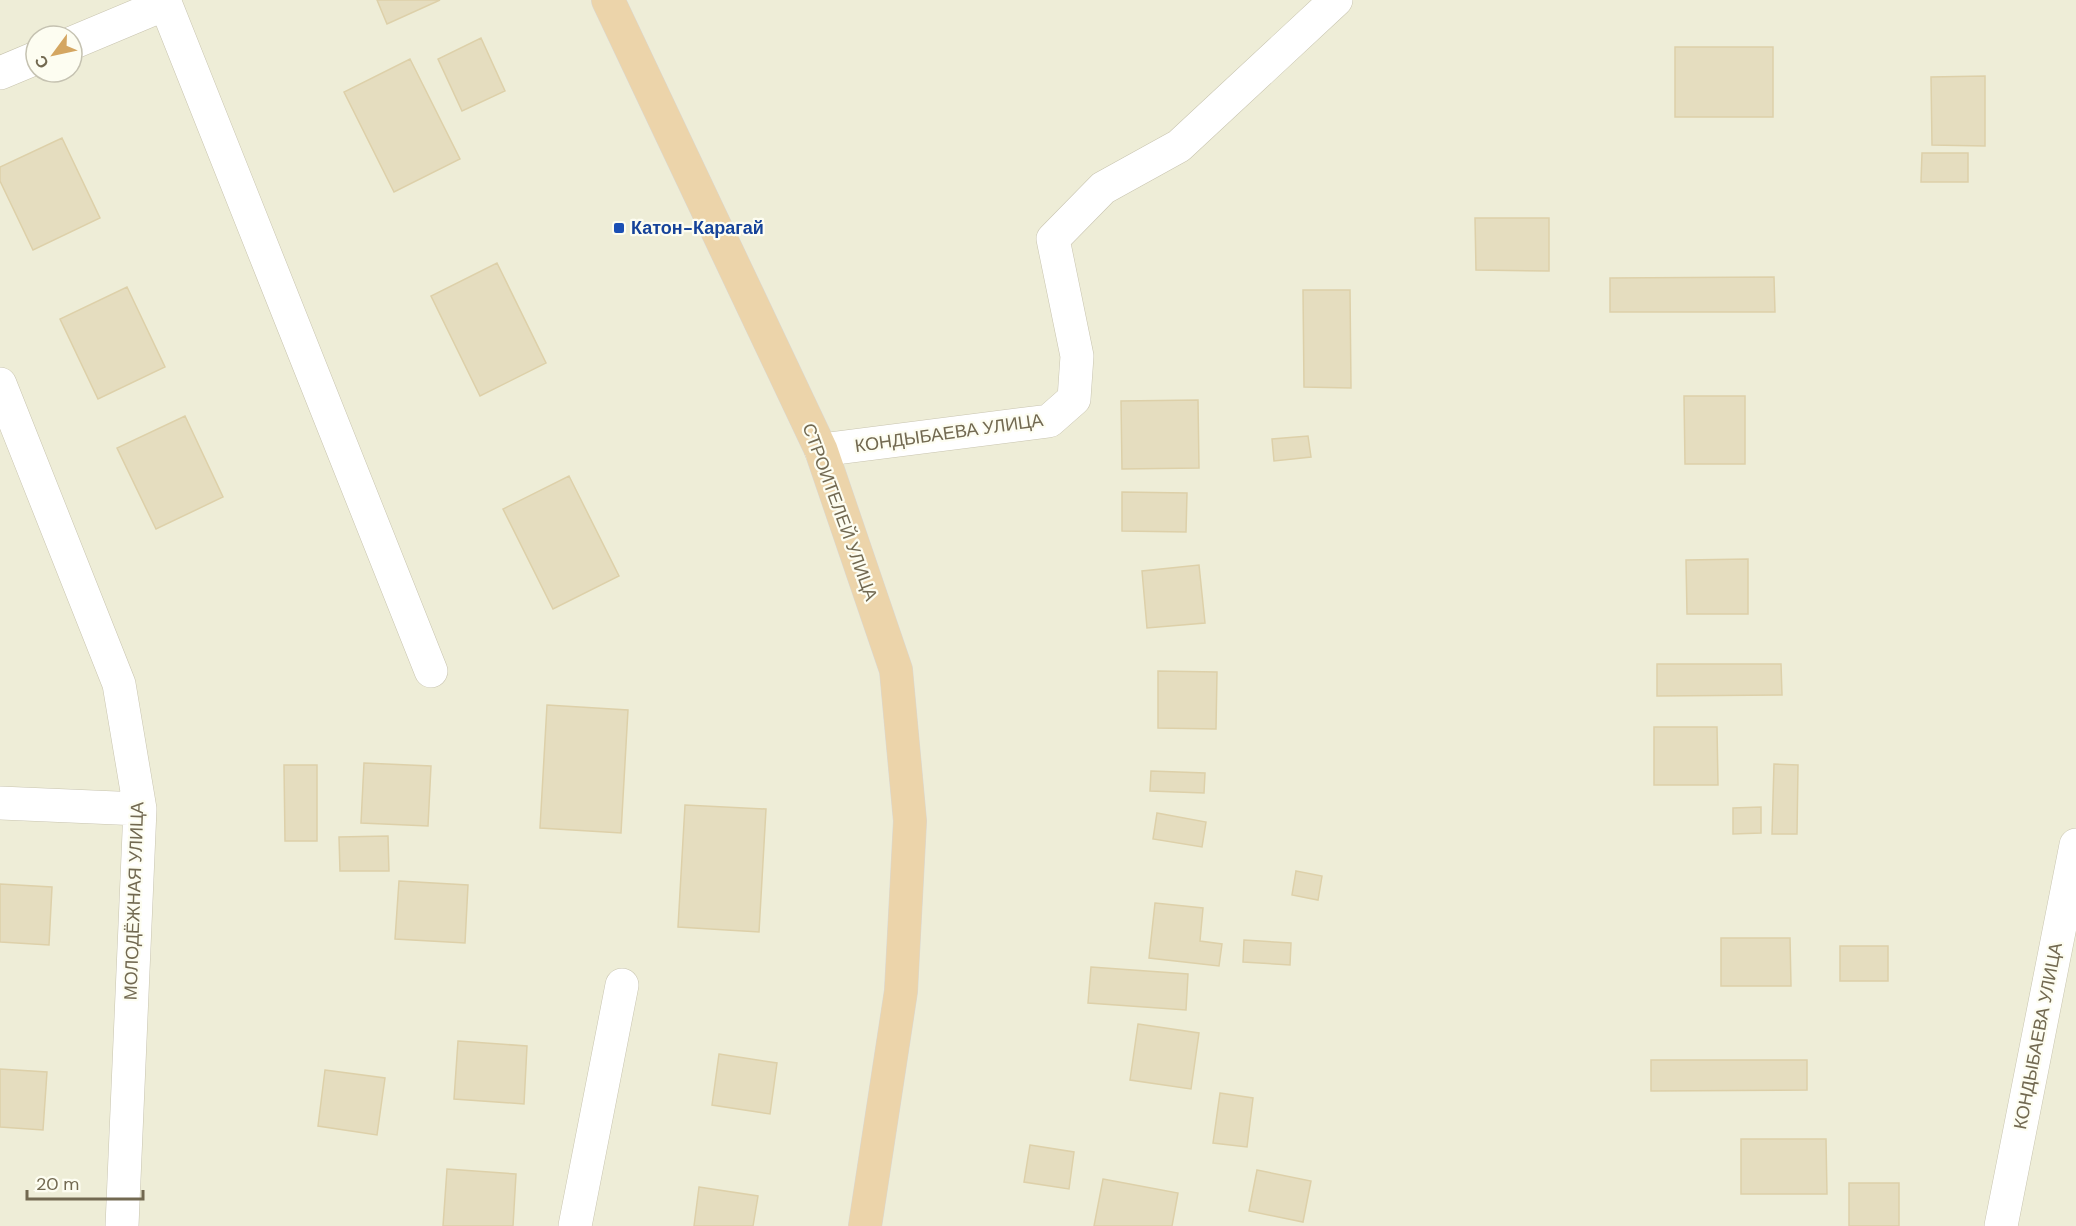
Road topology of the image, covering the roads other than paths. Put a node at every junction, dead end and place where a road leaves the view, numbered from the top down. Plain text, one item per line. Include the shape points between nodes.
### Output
1 (608, 0) edge
2 (1336, 0) edge
3 (164, 2) edge
4 (84, 38) edge
5 (24, 63) edge
6 (0, 73) edge
7 (0, 384) edge
8 (821, 450) junction
9 (431, 671) dead end
10 (0, 803) edge
11 (140, 809) junction
12 (2076, 845) edge
13 (622, 985) dead end
14 (122, 1226) edge
15 (575, 1226) edge
16 (865, 1226) edge
17 (2001, 1226) edge

1 - 8 highway, СТРОИТЕЛЕЙ УЛИЦА
2 - 8 street, КОНДЫБАЕВА УЛИЦА via 1179,146 1103,188 1053,239 1077,356 1074,399 1049,421
3 - 4 street
3 - 9 street
5 - 6 street
7 - 11 street, МОЛОДЁЖНАЯ УЛИЦА via 119,684
8 - 16 highway, СТРОИТЕЛЕЙ УЛИЦА via 896,670 909,821 901,991
10 - 11 street
11 - 14 street, МОЛОДЁЖНАЯ УЛИЦА
12 - 17 street, КОНДЫБАЕВА УЛИЦА
13 - 15 street

